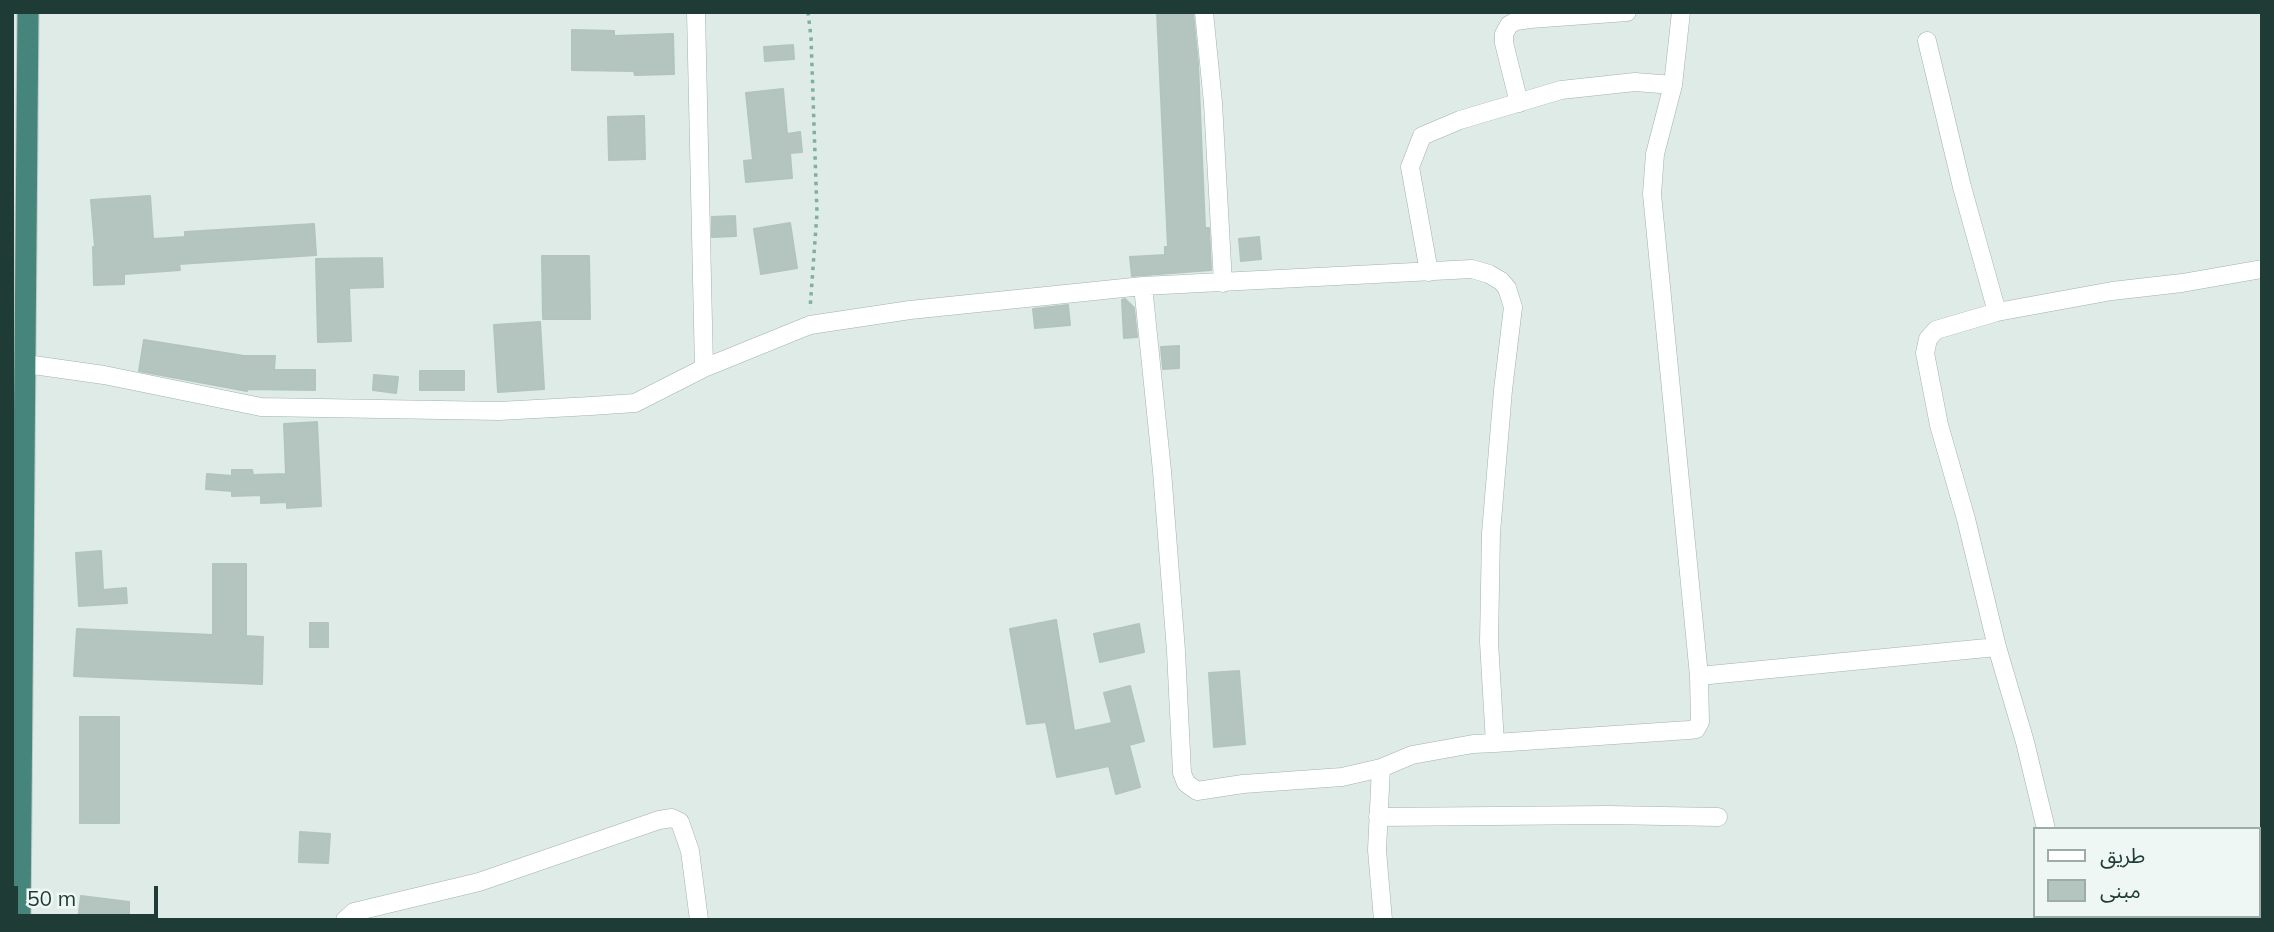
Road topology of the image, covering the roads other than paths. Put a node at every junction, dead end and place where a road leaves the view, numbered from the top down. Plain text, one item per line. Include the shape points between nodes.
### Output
1 (28, 12) edge
2 (696, 12) edge
3 (1204, 12) edge
4 (1627, 12) edge
5 (1681, 12) edge
6 (1927, 41) dead end
7 (1673, 85) junction
8 (1519, 103) junction
9 (2262, 269) edge
10 (1429, 272) junction
11 (1223, 283) junction
12 (1143, 286) junction
13 (1997, 312) junction
14 (26, 363) junction
15 (704, 368) junction
16 (1997, 648) junction
17 (1699, 676) junction
18 (1495, 743) junction
19 (1381, 768) junction
20 (1378, 817) junction
21 (1718, 817) dead end
22 (2046, 827) edge
23 (20, 920) edge
24 (345, 920) edge
25 (699, 920) edge
26 (1383, 920) edge

1 - 14 highway
2 - 15 street
3 - 11 street
4 - 8 street via 1530,19 1509,25 1504,43
5 - 7 street
6 - 13 street
7 - 8 street via 1606,84 1561,90
7 - 17 street via 1655,154 1652,194
8 - 10 street via 1422,136 1410,167
9 - 13 street
10 - 11 street
10 - 18 street via 1472,269 1489,274 1507,288 1513,307 1491,533 1489,642
11 - 12 street
12 - 15 street via 810,325
12 - 19 street via 1186,783 1197,791 1342,777
13 - 16 street via 1936,330 1925,353
14 - 15 street via 261,407 499,411 635,403
14 - 23 highway
16 - 17 street
16 - 22 street
17 - 18 street via 1700,722 1696,729
18 - 19 street via 1412,755
19 - 20 street
20 - 21 street
20 - 26 street
24 - 25 street via 354,912 479,882 672,818 680,822 690,851

